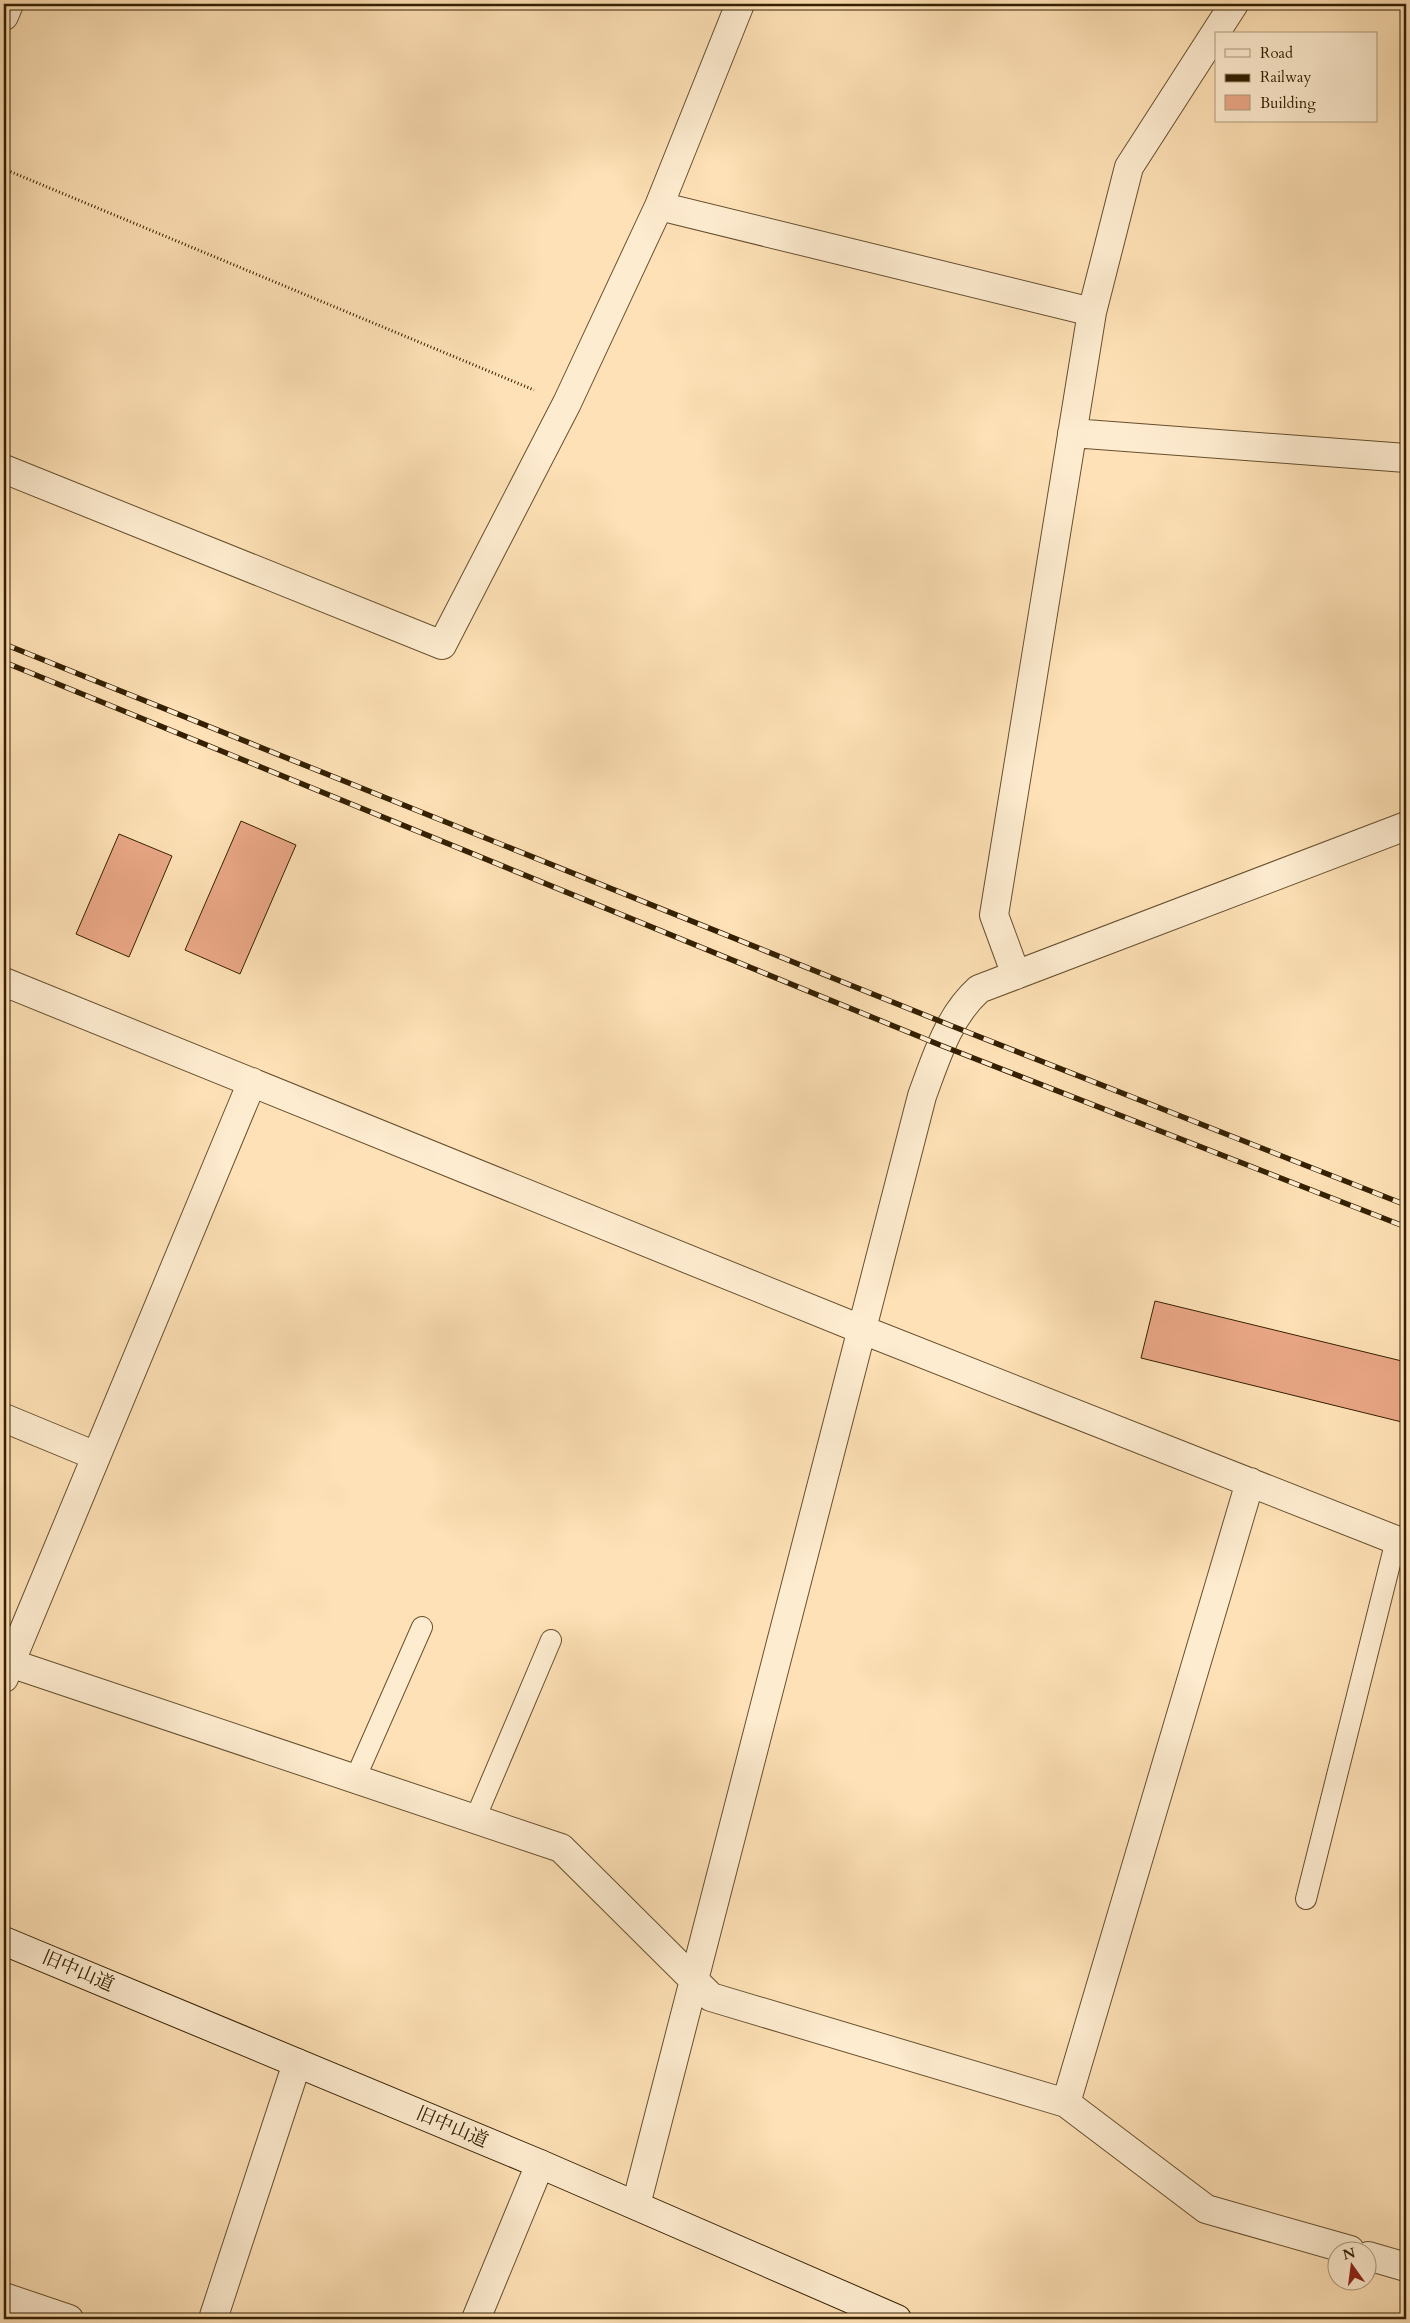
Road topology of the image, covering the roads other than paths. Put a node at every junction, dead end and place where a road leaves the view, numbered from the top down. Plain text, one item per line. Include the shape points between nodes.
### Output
1 (9, 4) edge
2 (740, 4) edge
3 (1234, 4) edge
4 (4, 16) edge
5 (1216, 32) edge
6 (1215, 33) edge
7 (660, 206) junction
8 (1092, 312) junction
9 (1072, 433) junction
10 (1406, 458) edge
11 (4, 469) edge
12 (1406, 826) edge
13 (1016, 975) junction
14 (4, 984) edge
15 (252, 1082) junction
16 (863, 1330) junction
17 (4, 1418) edge
18 (96, 1456) junction
19 (1250, 1482) junction
20 (1401, 1542) edge
21 (422, 1628) dead end
22 (552, 1640) dead end
23 (7, 1671) edge
24 (355, 1779) junction
25 (475, 1820) junction
26 (1306, 1900) dead end
27 (4, 1941) edge
28 (693, 1980) junction
29 (297, 2062) junction
30 (1066, 2103) junction
31 (540, 2164) junction
32 (636, 2205) junction
33 (1328, 2244) edge
34 (1378, 2259) edge
35 (1406, 2267) edge
36 (4, 2297) edge
37 (69, 2319) edge
38 (212, 2319) edge
39 (476, 2319) edge
40 (897, 2319) edge

1 - 4 street
2 - 7 street
3 - 5 street
6 - 8 street via 1129,167
7 - 8 street
7 - 11 street via 567,403 442,645
8 - 9 street
9 - 10 street
9 - 13 street via 994,915
12 - 13 street
13 - 16 street via 979,990 969,999 940,1044 922,1096
14 - 15 street
15 - 16 street
15 - 18 street
16 - 19 street
16 - 28 street
17 - 18 street
18 - 23 street
19 - 20 street
19 - 30 street
20 - 26 lane
21 - 24 lane
22 - 25 lane
23 - 24 street
24 - 25 street
25 - 28 street via 561,1848
27 - 29 street, 旧中山道
28 - 30 street via 711,1996
28 - 32 street
29 - 31 street, 旧中山道
29 - 38 street
30 - 33 street via 1206,2209
31 - 32 street, 旧中山道
31 - 39 street
32 - 40 street, 旧中山道
34 - 35 street
36 - 37 street

